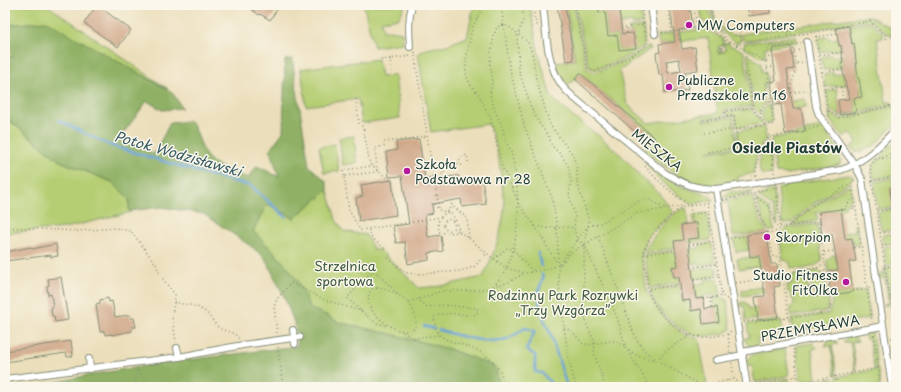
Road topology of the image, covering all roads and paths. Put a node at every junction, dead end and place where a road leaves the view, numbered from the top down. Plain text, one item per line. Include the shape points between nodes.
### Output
1 (412, 5) edge
2 (484, 5) edge
3 (501, 5) edge
4 (520, 5) edge
5 (543, 5) edge
6 (574, 5) edge
7 (641, 5) edge
8 (652, 5) edge
9 (657, 5) edge
10 (694, 5) edge
11 (709, 5) edge
12 (696, 22) junction
13 (739, 24) dead end
14 (503, 25) junction
15 (644, 25) junction
16 (627, 27) junction
17 (706, 27) junction
18 (621, 28) dead end
19 (697, 28) junction
20 (677, 31) junction
21 (672, 32) junction
22 (815, 32) junction
23 (519, 33) junction
24 (627, 34) dead end
25 (655, 34) junction
26 (837, 34) dead end
27 (645, 36) junction
28 (816, 37) junction
29 (726, 39) junction
30 (887, 40) dead end
31 (679, 41) dead end
32 (806, 42) joint
33 (742, 43) junction
34 (793, 44) junction
35 (736, 45) junction
36 (721, 48) junction
37 (413, 49) joint
38 (725, 49) dead end
39 (745, 50) junction
40 (720, 52) dead end
41 (723, 52) dead end
42 (842, 52) dead end
43 (819, 55) junction
44 (411, 56) dead end
45 (390, 59) junction
46 (381, 60) dead end
47 (809, 61) junction
48 (766, 62) junction
49 (794, 64) junction
50 (774, 66) dead end
51 (766, 68) junction
52 (842, 69) dead end
53 (822, 72) junction
54 (392, 73) dead end
55 (847, 86) dead end
56 (841, 87) junction
57 (814, 89) junction
58 (824, 89) junction
59 (356, 99) dead end
60 (843, 99) dead end
61 (896, 99) edge
62 (771, 102) junction
63 (753, 107) junction
64 (828, 110) junction
65 (726, 117) junction
66 (760, 118) junction
67 (703, 120) dead end
68 (829, 120) dead end
69 (766, 125) junction
70 (818, 127) dead end
71 (736, 129) junction
72 (896, 129) edge
73 (704, 133) dead end
74 (428, 136) junction
75 (769, 137) junction
76 (707, 152) dead end
77 (872, 152) junction
78 (896, 153) edge
79 (881, 154) dead end
80 (876, 158) junction
81 (882, 158) junction
82 (896, 159) edge
83 (468, 162) dead end
84 (464, 165) dead end
85 (855, 165) junction
86 (373, 166) junction
87 (457, 166) junction
88 (377, 170) junction
89 (759, 174) dead end
90 (755, 175) junction
91 (344, 176) junction
92 (433, 176) junction
93 (749, 176) dead end
94 (855, 176) dead end
95 (895, 176) edge
96 (853, 181) junction
97 (872, 181) junction
98 (393, 183) dead end
99 (784, 186) dead end
100 (895, 187) edge
101 (716, 189) junction
102 (436, 191) dead end
103 (752, 194) junction
104 (436, 195) dead end
105 (854, 197) junction
106 (451, 200) dead end
107 (718, 201) junction
108 (518, 202) junction
109 (707, 203) junction
110 (434, 204) dead end
111 (452, 206) junction
112 (684, 206) junction
113 (690, 206) junction
114 (664, 208) junction
115 (855, 208) junction
116 (896, 208) edge
117 (439, 210) junction
118 (877, 211) junction
119 (708, 212) junction
120 (445, 213) junction
121 (819, 213) dead end
122 (691, 214) junction
123 (441, 217) junction
124 (455, 219) junction
125 (451, 220) junction
126 (417, 221) dead end
127 (413, 222) dead end
128 (819, 222) junction
129 (693, 224) dead end
130 (535, 226) junction
131 (588, 226) junction
132 (789, 226) junction
133 (5, 227) edge
134 (444, 227) junction
135 (557, 227) junction
136 (779, 227) junction
137 (454, 228) junction
138 (574, 228) junction
139 (368, 229) junction
140 (779, 231) junction
141 (896, 231) edge
142 (460, 232) junction
143 (445, 233) junction
144 (767, 233) junction
145 (880, 233) junction
146 (598, 236) junction
147 (747, 236) dead end
148 (469, 238) junction
149 (724, 239) junction
150 (577, 240) junction
151 (713, 241) junction
152 (584, 244) junction
153 (896, 244) edge
154 (689, 245) dead end
155 (871, 245) junction
156 (861, 246) junction
157 (882, 246) junction
158 (854, 248) dead end
159 (513, 249) junction
160 (675, 250) dead end
161 (835, 251) dead end
162 (824, 252) junction
163 (487, 253) junction
164 (644, 254) junction
165 (780, 256) junction
166 (494, 259) junction
167 (825, 263) junction
168 (717, 264) junction
169 (558, 265) junction
170 (896, 265) edge
171 (887, 266) dead end
172 (506, 268) junction
173 (687, 268) dead end
174 (817, 268) junction
175 (807, 270) junction
176 (536, 271) junction
177 (826, 271) junction
178 (525, 273) junction
179 (782, 273) junction
180 (719, 276) junction
181 (779, 276) dead end
182 (783, 276) junction
183 (762, 279) dead end
184 (694, 280) dead end
185 (680, 284) dead end
186 (731, 284) junction
187 (492, 287) junction
188 (877, 287) junction
189 (867, 288) junction
190 (649, 289) junction
191 (853, 290) dead end
192 (830, 294) junction
193 (399, 295) junction
194 (724, 296) junction
195 (711, 298) junction
196 (419, 299) junction
197 (704, 299) dead end
198 (728, 300) dead end
199 (174, 302) junction
200 (892, 302) junction
201 (409, 303) junction
202 (896, 305) edge
203 (712, 308) dead end
204 (360, 310) junction
205 (896, 310) edge
206 (788, 318) junction
207 (737, 324) junction
208 (387, 326) junction
209 (883, 326) junction
210 (564, 328) junction
211 (872, 328) junction
212 (733, 329) dead end
213 (293, 330) dead end
214 (403, 332) junction
215 (690, 334) junction
216 (728, 334) junction
217 (441, 335) junction
218 (278, 341) junction
219 (792, 342) junction
220 (595, 343) junction
221 (242, 345) junction
222 (177, 348) joint
223 (626, 348) junction
224 (742, 354) junction
225 (179, 357) junction
226 (731, 357) junction
227 (89, 359) dead end
228 (716, 360) dead end
229 (658, 361) junction
230 (136, 362) junction
231 (879, 368) junction
232 (90, 369) junction
233 (138, 371) junction
234 (798, 376) junction
235 (836, 376) junction
236 (5, 379) edge
237 (734, 379) junction
238 (728, 380) junction
239 (799, 383) junction
240 (702, 386) junction
241 (94, 387) edge
242 (134, 387) edge
243 (152, 387) edge
244 (283, 387) edge
245 (505, 387) edge
246 (576, 387) edge
247 (605, 387) edge
248 (650, 387) edge
249 (698, 387) edge
250 (729, 387) edge
251 (740, 387) edge
252 (747, 387) edge
253 (757, 387) edge
254 (799, 387) edge
255 (838, 387) edge
256 (881, 387) edge
257 (892, 387) edge

1 - 37 street via 408,24
2 - 108 path via 472,28 466,75 491,119 503,169
3 - 14 path
4 - 23 path via 524,16
5 - 101 street, MIESZKA via 548,50 560,83 666,173 682,183 698,188
6 - 27 path via 588,68 594,71 622,61 644,48 647,45
7 - 15 path
8 - 25 street
9 - 21 path via 657,8 668,6
10 - 12 path
11 - 29 path via 714,23
12 - 17 path
12 - 19 path
13 - 33 path
14 - 23 path
14 - 108 path via 497,27 493,38 490,92 511,153
14 - 135 path via 510,70 525,128 552,198
15 - 16 path
15 - 27 path
16 - 18 path
16 - 24 path
17 - 19 path
17 - 29 path
19 - 20 path
20 - 21 path
20 - 31 path
21 - 25 path
22 - 28 path
22 - 30 path via 870,21
22 - 33 path
23 - 131 path via 531,47 536,79 550,125 573,155 577,169 576,182 589,220
23 - 138 path via 519,71 531,107 552,146 568,166 571,182 569,195 575,216
25 - 27 path
26 - 28 path
28 - 43 path
29 - 35 path
29 - 36 path
32 - 34 path
32 - 47 street
33 - 35 path
34 - 48 path via 767,48 769,57
34 - 49 path
35 - 39 path
36 - 38 path
36 - 40 path
36 - 41 path
37 - 74 path
39 - 48 path
39 - 63 path
42 - 43 path
43 - 53 path
44 - 45 path
45 - 46 path
45 - 54 path
47 - 49 path
47 - 57 street
48 - 51 path
49 - 57 path via 796,67 791,93
50 - 51 path
51 - 62 path
52 - 53 path
53 - 58 path
55 - 56 path
56 - 58 path
56 - 60 path
57 - 85 street via 819,115
58 - 64 path
59 - 86 path via 359,123 363,127 370,164
61 - 64 path via 893,105 839,118
62 - 66 path via 761,110
62 - 69 path via 774,124
63 - 65 path via 725,111
63 - 66 path
64 - 68 path
65 - 67 path
65 - 71 path via 734,116
66 - 69 path
69 - 71 path
69 - 75 path
70 - 75 path via 806,129 807,132
71 - 73 path
71 - 76 path via 738,147
72 - 77 street, MIESZKA
74 - 88 path via 385,142 384,146 375,148
74 - 92 path
75 - 90 path via 761,146
75 - 136 path, bridge
77 - 80 path
77 - 85 street, MIESZKA
78 - 81 path via 887,154
79 - 80 path
80 - 81 path
80 - 97 path via 870,166
81 - 82 path
83 - 87 path via 467,155 459,160
84 - 87 path
85 - 101 street, MIESZKA via 841,170
85 - 155 street via 862,178
86 - 88 path
86 - 91 path via 344,170
87 - 92 path via 446,167 446,162 442,163 444,174
88 - 91 path
88 - 98 path
89 - 90 path
90 - 93 path
91 - 139 path via 349,210 360,230
92 - 102 path
94 - 96 path
95 - 97 path
95 - 100 path
96 - 105 path
96 - 132 path via 812,206
97 - 118 path
99 - 103 path
101 - 107 street
103 - 107 path
103 - 136 path via 770,208
103 - 144 path
104 - 117 path
105 - 115 path
105 - 115 path via 842,210
106 - 111 path
107 - 109 path
107 - 149 street
108 - 130 path
108 - 159 path
109 - 113 path
109 - 119 path
110 - 117 path
111 - 120 path
111 - 148 path via 467,218
112 - 113 path
112 - 114 path
112 - 164 path via 661,226 646,246
113 - 122 path
114 - 131 path via 648,199 639,201 601,223
114 - 146 path via 638,213
115 - 156 path
116 - 118 path
117 - 120 path
118 - 145 path
119 - 122 path
119 - 151 path
120 - 123 path
120 - 124 path via 451,214
121 - 128 path
122 - 129 path
123 - 126 path
123 - 143 path via 438,222 439,232
124 - 125 path
124 - 142 path
125 - 134 path via 445,222
125 - 137 path via 455,224
127 - 139 path
128 - 132 path
128 - 162 path
130 - 135 path
130 - 169 path
131 - 150 path
131 - 152 path
132 - 136 path
133 - 199 path via 78,231 115,228 131,231 175,295
134 - 137 path via 448,230
134 - 143 path
135 - 138 path
135 - 169 path
136 - 140 path
137 - 142 path
138 - 150 path
139 - 163 path via 370,236 384,248 385,255 406,273 421,274 474,267
140 - 144 path
140 - 165 path
141 - 145 path
142 - 143 path
142 - 148 path
144 - 165 path via 773,257
145 - 157 path
146 - 152 path
146 - 229 path via 636,339 647,354
147 - 149 path
148 - 163 path
149 - 186 street
150 - 152 path
150 - 169 path
151 - 154 path
151 - 168 path
152 - 169 path
152 - 220 path via 584,309 587,326
152 - 223 path via 617,317
153 - 157 path
155 - 156 path
155 - 188 street
156 - 158 path
156 - 189 path
157 - 200 path
159 - 166 path via 507,248
159 - 172 path
159 - 176 path via 528,267
160 - 164 path
161 - 162 path
162 - 167 path
163 - 166 path
164 - 190 path
165 - 179 path
166 - 172 path
167 - 174 path
167 - 177 path
168 - 173 path
168 - 180 path
169 - 176 path
169 - 210 path
170 - 171 path
172 - 178 path
172 - 187 path
174 - 175 path
174 - 177 path
175 - 179 path
175 - 192 path via 810,294
176 - 178 path
177 - 192 path
178 - 187 path via 509,282
179 - 182 path
180 - 184 path
180 - 194 path
181 - 182 path
182 - 206 path
183 - 186 path
185 - 190 path
186 - 207 street
187 - 196 path via 470,291 442,291
188 - 189 path
188 - 209 street
189 - 191 path
189 - 211 path
190 - 215 path via 653,302 661,312 677,327
192 - 206 path via 831,304 828,312
193 - 201 path
193 - 204 path via 372,271 347,298
193 - 208 path via 382,288 369,292 368,302 371,308
194 - 195 path
194 - 198 path
195 - 197 path
195 - 203 path
196 - 201 path
196 - 217 path via 428,307 441,304 478,309 475,315 436,316 436,326
199 - 221 path via 202,309 218,327 235,334
199 - 222 path via 172,317
200 - 202 path
200 - 205 path
201 - 214 path via 415,314 416,324 413,329
204 - 208 path via 376,324
204 - 218 path via 325,300 291,283 277,299 274,307
206 - 207 path
206 - 219 path
207 - 224 street
208 - 214 path
209 - 211 street, PRZEMYSŁAWA
209 - 257 street
210 - 220 path via 572,330 582,343
210 - 246 path
211 - 219 street, PRZEMYSŁAWA
211 - 231 path
212 - 216 path
213 - 218 street via 296,339
214 - 217 path via 413,338
215 - 216 path via 700,337
215 - 229 path via 664,352
216 - 226 path
217 - 245 path via 443,338 481,351 491,358
218 - 221 street
218 - 244 path
219 - 224 street, PRZEMYSŁAWA
219 - 234 path
220 - 223 path via 619,342
220 - 247 path via 594,352
221 - 225 street
222 - 225 street
223 - 229 path via 638,356
223 - 248 path
224 - 226 street, PRZEMYSŁAWA
224 - 252 street
225 - 230 street
226 - 228 street, PRZEMYSŁAWA
226 - 237 path
227 - 232 street
229 - 240 path
230 - 232 street
230 - 233 path
231 - 235 path
231 - 256 path
232 - 236 street
232 - 241 path
233 - 242 path
233 - 243 path
234 - 239 path
234 - 253 path via 756,383
235 - 239 path
235 - 255 path
237 - 238 path
237 - 251 path
238 - 240 path
238 - 250 path
239 - 254 path
240 - 249 path

